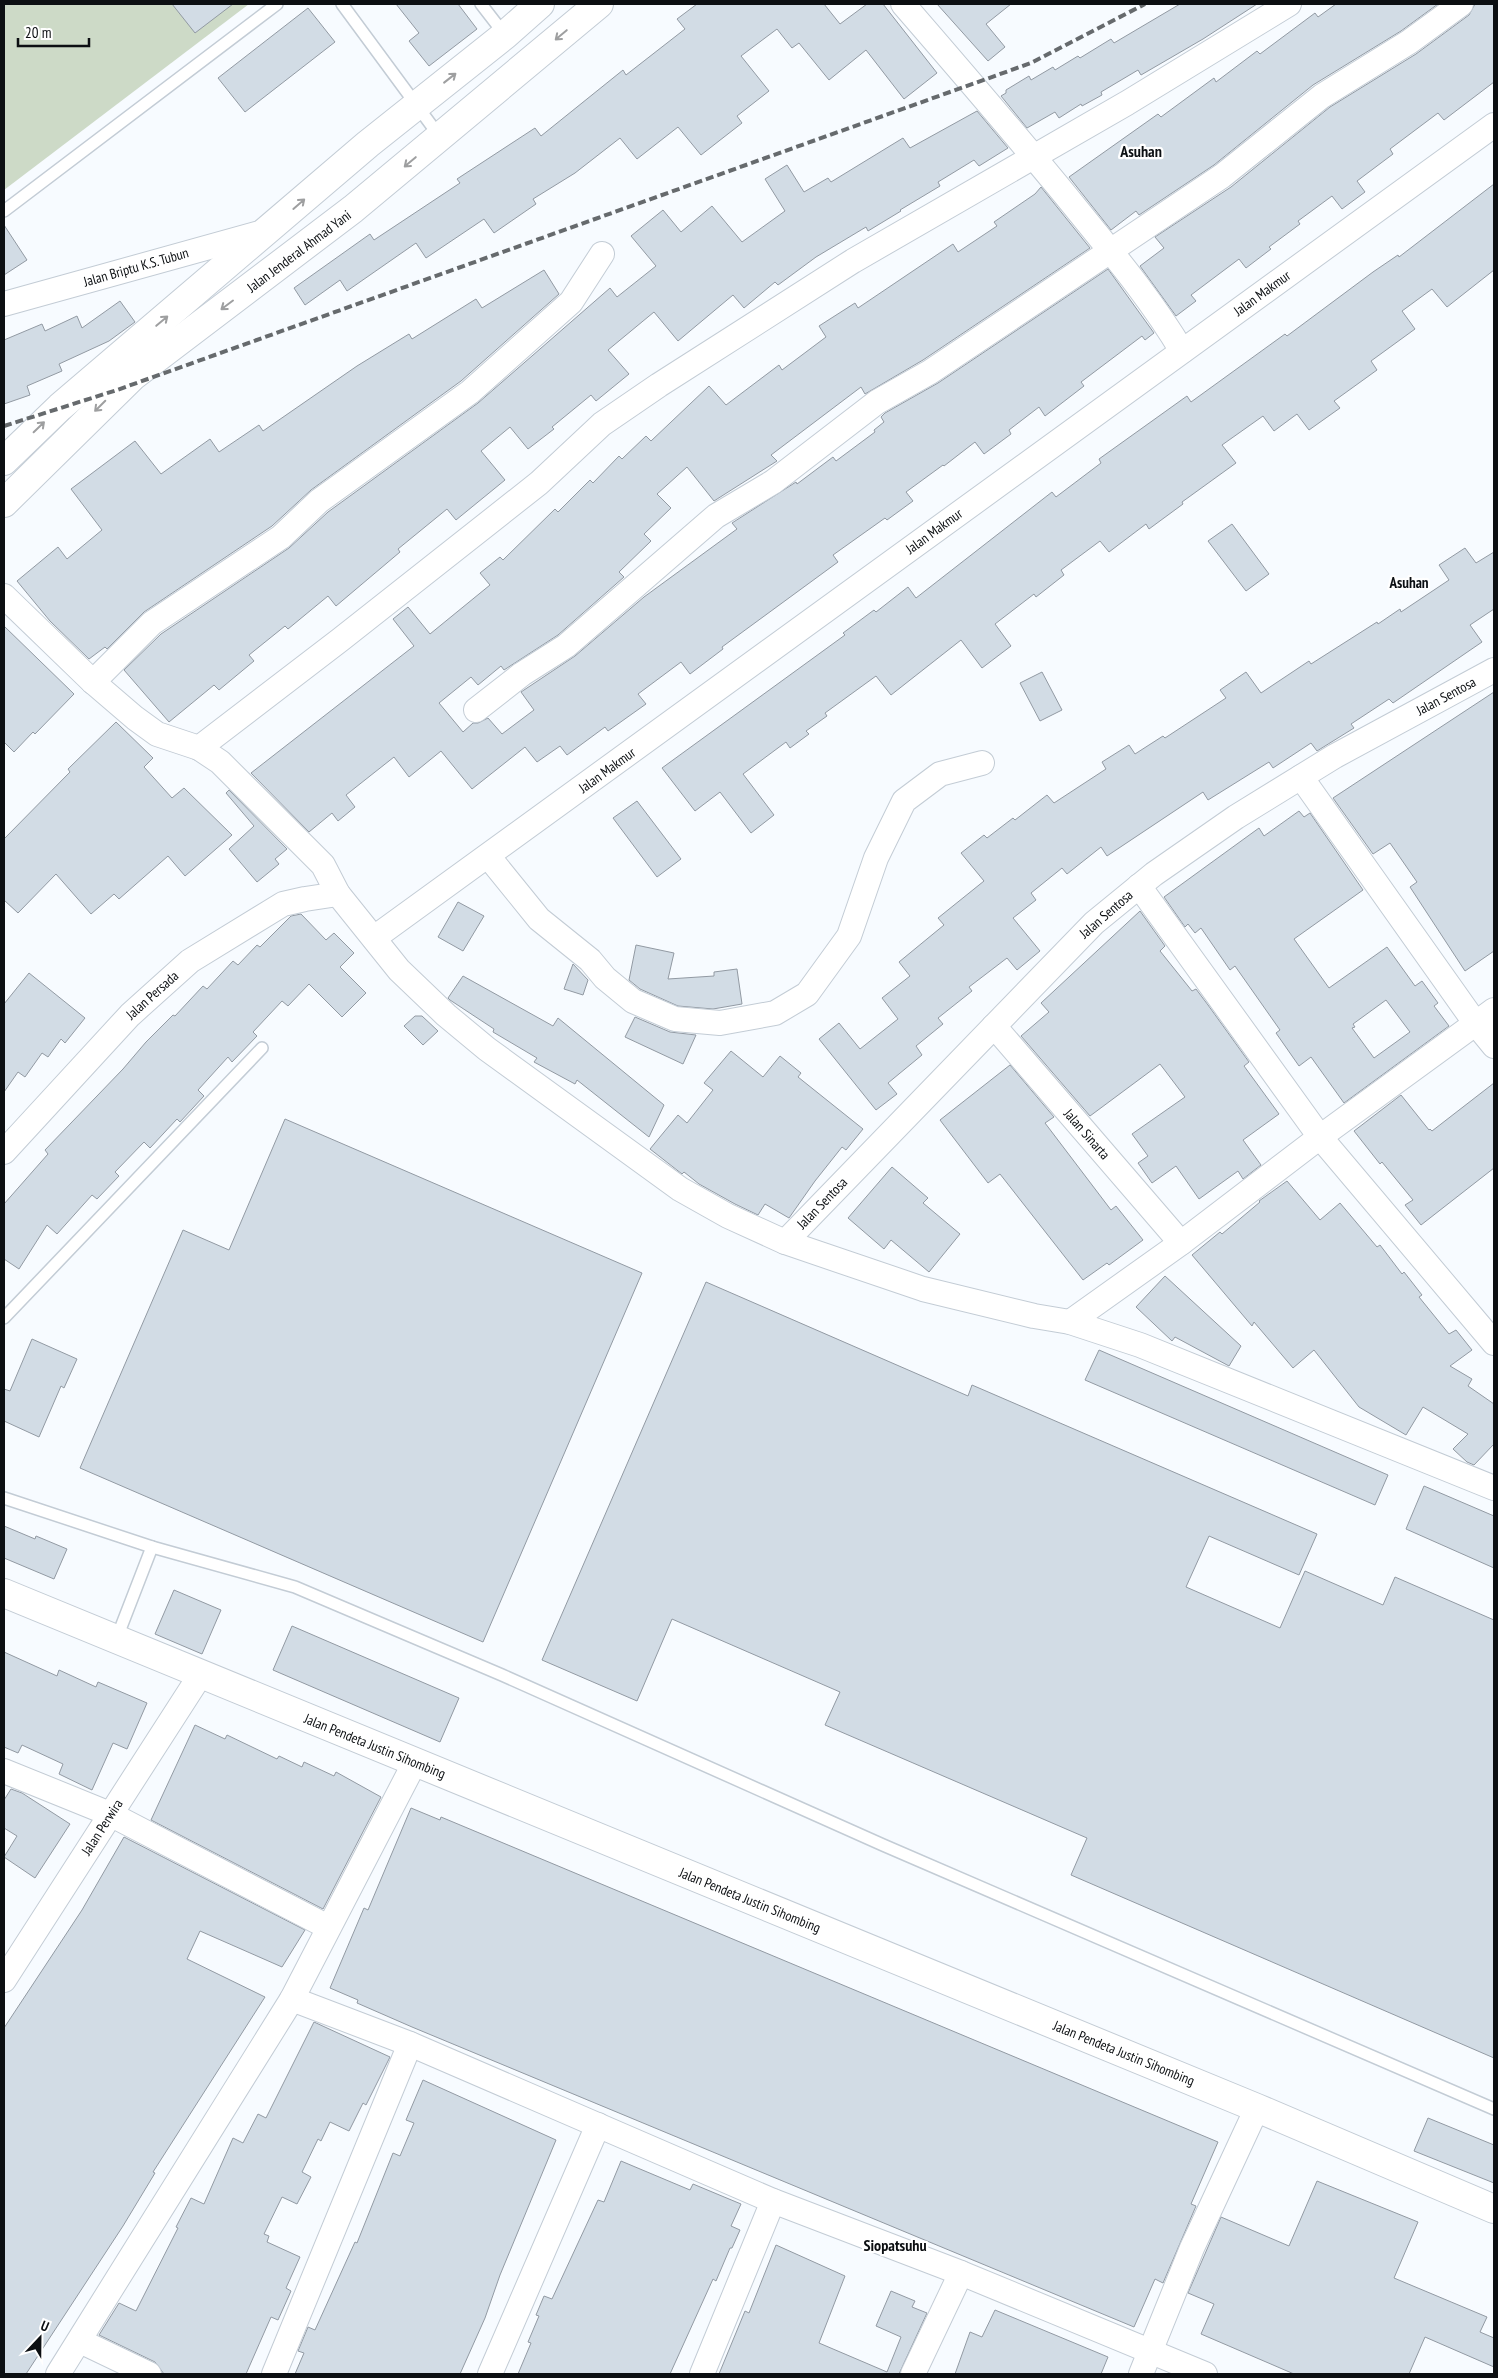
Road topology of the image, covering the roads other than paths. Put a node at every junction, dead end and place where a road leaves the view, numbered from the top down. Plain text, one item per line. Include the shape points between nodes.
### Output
1 (277, 4) edge
2 (342, 4) edge
3 (481, 4) edge
4 (540, 4) edge
5 (599, 4) edge
6 (903, 4) edge
7 (1289, 4) edge
8 (1461, 4) edge
9 (505, 35) junction
10 (416, 104) junction
11 (1494, 125) edge
12 (440, 137) junction
13 (1034, 157) junction
14 (4, 211) edge
15 (269, 230) junction
16 (1111, 251) junction
17 (602, 254) dead end
18 (4, 304) edge
19 (1182, 351) junction
20 (4, 461) edge
21 (4, 503) edge
22 (4, 596) edge
23 (1494, 670) edge
24 (93, 682) junction
25 (476, 710) dead end
26 (199, 748) junction
27 (982, 763) dead end
28 (1301, 777) junction
29 (488, 856) junction
30 (1139, 886) junction
31 (338, 894) junction
32 (374, 938) junction
33 (1485, 1017) edge
34 (994, 1026) junction
35 (1494, 1046) edge
36 (262, 1048) dead end
37 (1320, 1137) junction
38 (4, 1152) edge
39 (785, 1242) junction
40 (1181, 1243) junction
41 (4, 1318) edge
42 (1070, 1322) junction
43 (1494, 1343) edge
44 (1494, 1488) edge
45 (4, 1498) edge
46 (152, 1547) junction
47 (4, 1593) edge
48 (116, 1640) junction
49 (201, 1674) junction
50 (415, 1762) junction
51 (4, 1771) edge
52 (110, 1814) junction
53 (328, 1927) junction
54 (4, 1980) edge
55 (292, 1999) junction
56 (410, 2044) junction
57 (1257, 2108) junction
58 (1494, 2109) edge
59 (598, 2125) junction
60 (773, 2201) junction
61 (1494, 2209) edge
62 (961, 2273) junction
63 (80, 2341) junction
64 (1151, 2352) junction
65 (58, 2374) edge
66 (149, 2374) edge
67 (274, 2374) edge
68 (490, 2374) edge
69 (702, 2374) edge
70 (912, 2374) edge
71 (1141, 2374) edge
72 (1205, 2374) edge

1 - 14 lane
2 - 10 lane
3 - 9 lane
4 - 9 street
5 -> 12 street, Jalan Jenderal Ahmad Yani
6 - 13 street
7 - 13 street
8 - 16 street via 1409,42 1322,96 1222,176
10 -> 9 street
10 - 12 lane
15 -> 10 street
11 - 19 street, Jalan Makmur
12 -> 21 street, Jalan Jenderal Ahmad Yani via 353,209 133,376
13 - 16 street
13 - 26 street via 853,261 602,424 531,489
15 - 18 street, Jalan Briptu K.S. Tubun
20 -> 15 street via 60,406
16 - 19 street via 1159,312
16 - 25 street via 930,372 877,402 772,482 716,516 566,646 522,674
17 - 24 street via 571,302 470,392 319,501 281,537 152,623
19 - 29 street, Jalan Makmur
22 - 24 street
23 - 28 street, Jalan Sentosa
24 - 26 street via 157,734
26 - 31 street via 220,762 323,865
27 - 29 street via 940,774 904,800 876,858 849,936 807,994 766,1015 720,1023 675,1019 633,1001 605,978 590,960 539,919
28 - 30 street, Jalan Sentosa via 1236,817
28 - 33 street
29 - 32 street, Jalan Makmur
30 - 34 street, Jalan Sentosa via 1094,923
30 - 37 street
31 - 32 street
31 - 38 street, Jalan Persada via 283,904 190,961 130,1015
32 - 39 street via 399,970 487,1049 680,1190
33 - 35 street
33 - 37 street
34 - 39 street, Jalan Sentosa
34 - 40 street, Jalan Sinarta
36 - 41 lane
37 - 40 street
37 - 43 street
39 - 42 street via 923,1289
40 - 42 street
42 - 44 street via 1140,1345
45 - 46 lane
46 - 48 lane
46 - 58 lane via 296,1586 883,1846
47 - 48 street, Jalan Pendeta Justin Sihombing
48 - 49 street, Jalan Pendeta Justin Sihombing
49 - 50 street, Jalan Pendeta Justin Sihombing
49 - 52 street, Jalan Perwira
50 - 53 street
50 - 57 street, Jalan Pendeta Justin Sihombing
51 - 52 street
52 - 53 street
52 - 54 street, Jalan Perwira
53 - 55 street
55 - 56 street
55 - 63 street
56 - 59 street
56 - 67 street
57 - 61 street, Jalan Pendeta Justin Sihombing
57 - 64 street via 1192,2248
59 - 60 street
59 - 68 street
60 - 62 street
60 - 69 street
62 - 64 street
62 - 70 street
63 - 65 street
63 - 66 street
64 - 71 street
64 - 72 street

